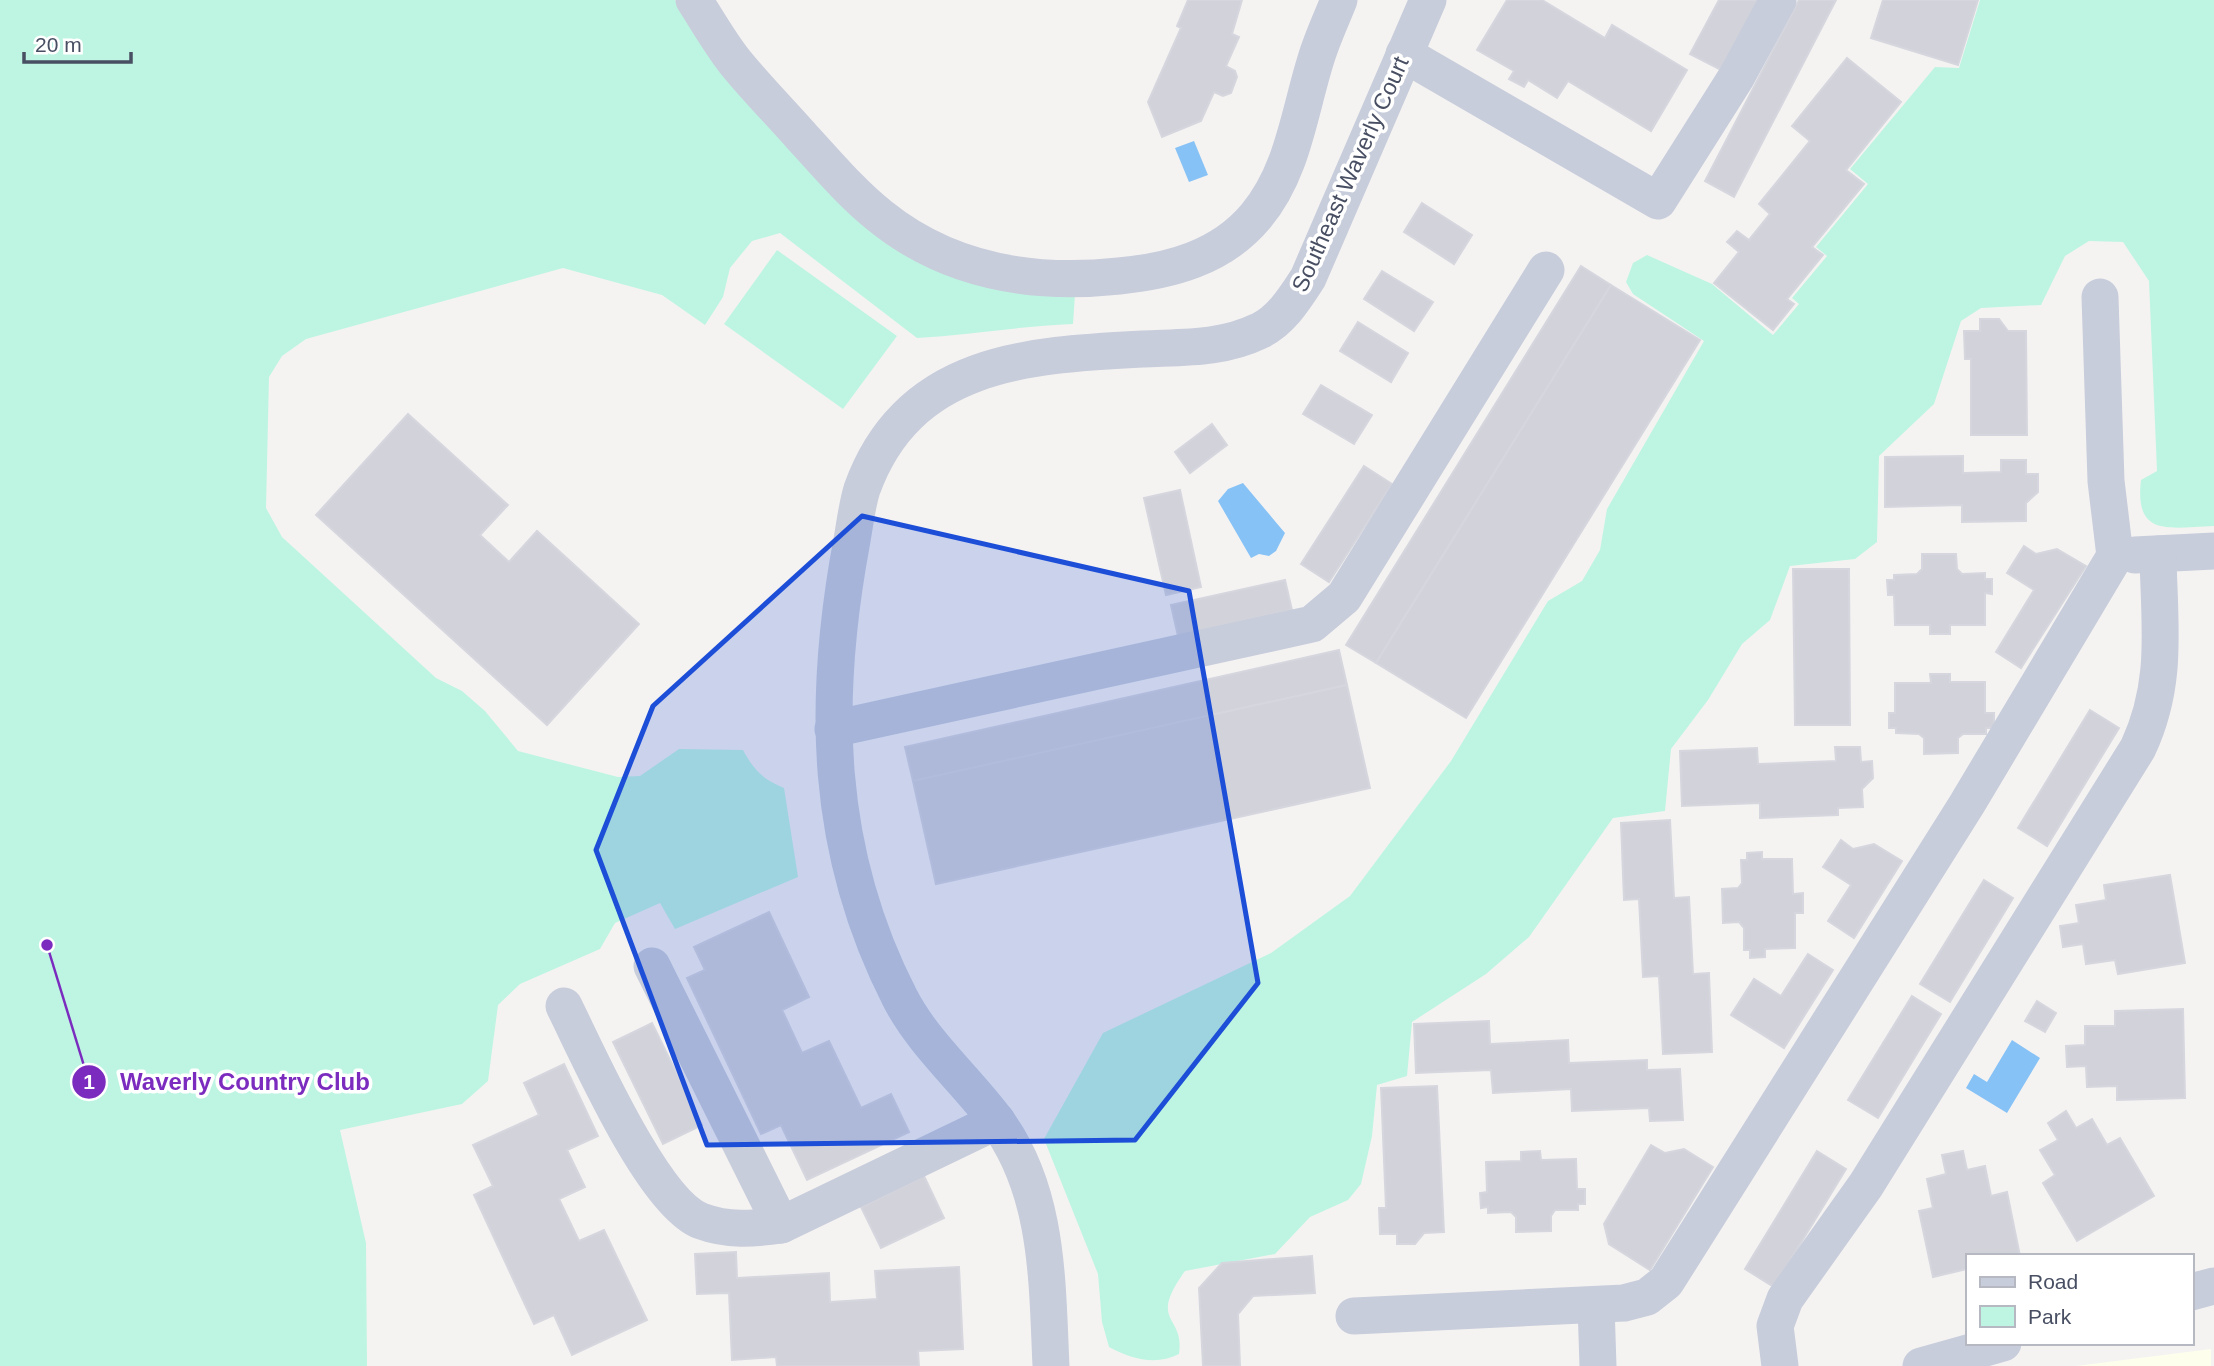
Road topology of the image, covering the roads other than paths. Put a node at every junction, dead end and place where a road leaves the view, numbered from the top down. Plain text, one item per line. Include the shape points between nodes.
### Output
1 (694, 0) edge
2 (1339, 0) edge
3 (1428, 0) edge
4 (1778, 0) edge
5 (1404, 54) junction
6 (1546, 270) dead end
7 (2100, 297) dead end
8 (2214, 551) edge
9 (2158, 554) junction
10 (2115, 556) junction
11 (833, 729) junction
12 (653, 966) dead end
13 (564, 1006) dead end
14 (997, 1121) junction
15 (781, 1226) junction
16 (2214, 1286) edge
17 (2193, 1291) edge
18 (1596, 1305) junction
19 (1354, 1316) dead end
20 (1996, 1345) edge
21 (1051, 1366) edge
22 (1598, 1366) edge
23 (1780, 1366) edge
24 (1921, 1366) edge

1 - 2 street via 734,61 879,216 921,243 978,268 1077,281 1164,272 1212,253 1254,218 1287,165 1316,57
3 - 5 street, Southeast Waverly Court
4 - 5 street via 1737,76 1658,201
5 - 11 street, Southeast Waverly Court via 1308,278 1292,304 1262,330 1223,345 1061,353 989,366 924,403 890,434 862,490 845,578 833,682
6 - 11 street via 1344,597 1312,624
7 - 10 street via 2106,481
8 - 9 street
9 - 10 street
9 - 23 street via 2160,676 2143,738 1866,1185 1784,1299 1775,1326
10 - 18 street via 1966,804 1666,1282 1647,1297
11 - 14 street, Southeast Waverly Court via 833,764 845,847 868,926 902,1002
12 - 15 street
13 - 15 street via 634,1143 664,1189 699,1221 743,1231
14 - 15 street
14 - 21 street, Southeast Waverly Court via 1029,1181 1042,1229
16 - 17 street
18 - 19 street
18 - 22 street
20 - 24 street

